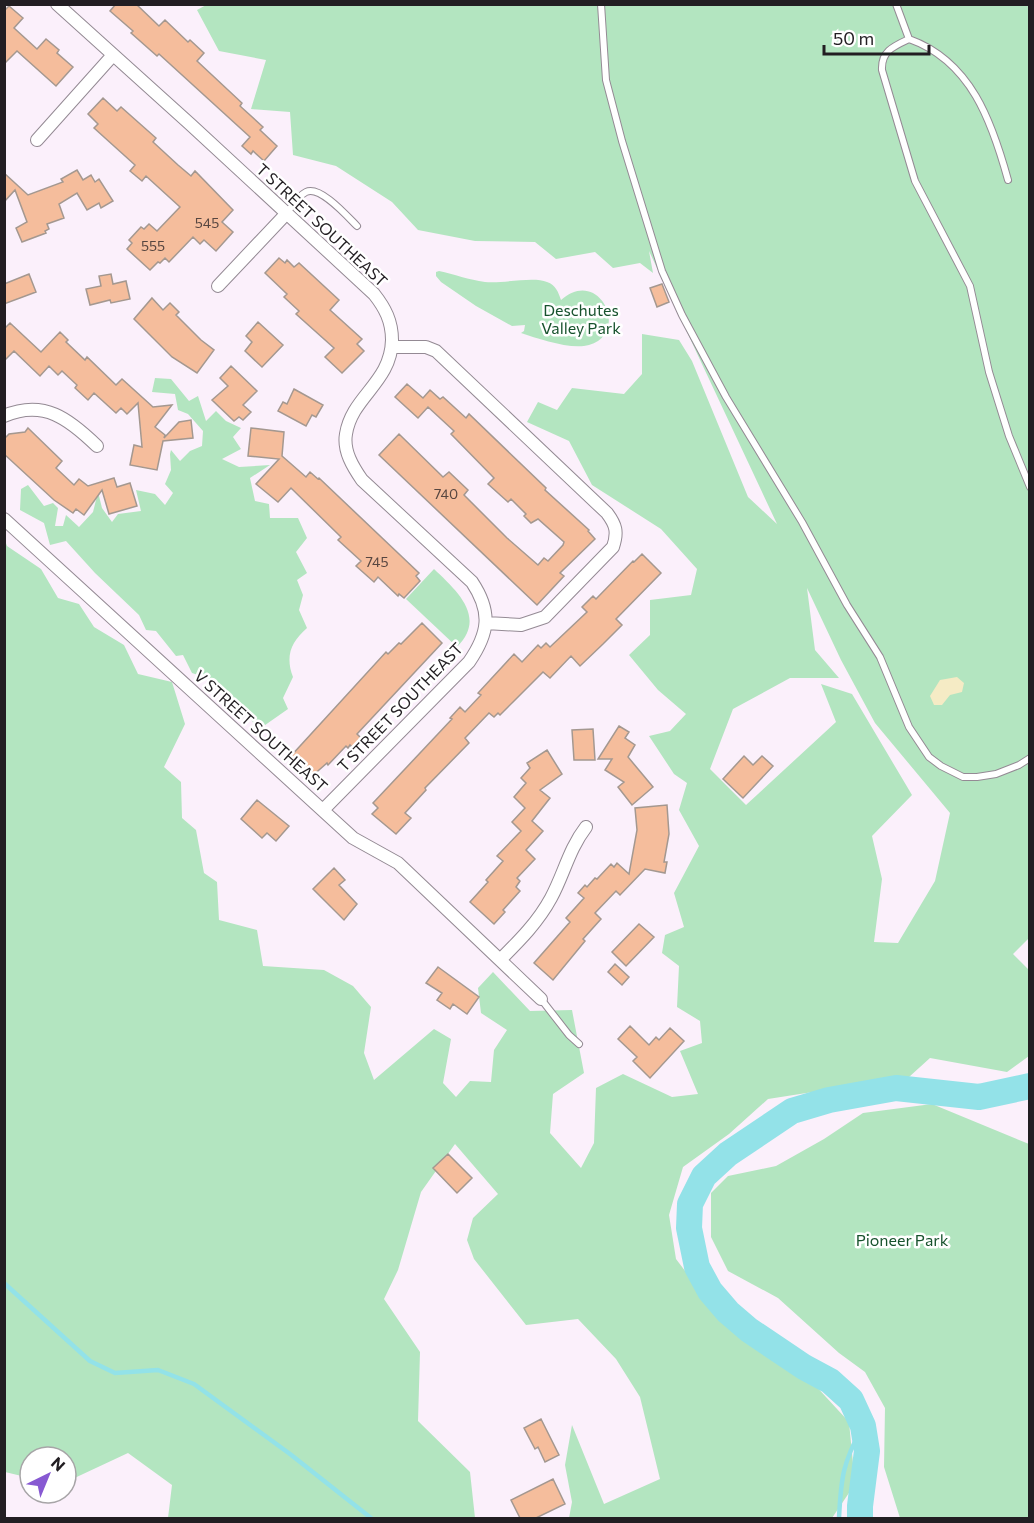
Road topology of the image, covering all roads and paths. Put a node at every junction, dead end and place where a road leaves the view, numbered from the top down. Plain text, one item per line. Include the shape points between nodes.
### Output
1 (57, 4) edge
2 (601, 4) edge
3 (896, 4) edge
4 (909, 39) junction
5 (113, 55) junction
6 (36, 140) dead end
7 (1008, 180) dead end
8 (286, 214) junction
9 (357, 226) dead end
10 (218, 286) dead end
11 (392, 347) junction
12 (4, 416) edge
13 (97, 446) dead end
14 (1029, 487) edge
15 (4, 519) edge
16 (486, 623) junction
17 (1029, 758) edge
18 (323, 810) junction
19 (586, 827) dead end
20 (501, 959) junction
21 (542, 999) joint
22 (579, 1044) dead end

1 - 5 street, T STREET SOUTHEAST
2 - 17 lane via 606,80 662,271 726,397 880,657 909,727 929,757 963,777 996,774
3 - 4 lane
4 - 7 lane via 933,49 964,77 990,126
4 - 14 lane via 887,51 882,61 891,105 915,181 970,286 992,382
5 - 6 street
5 - 8 street, T STREET SOUTHEAST
8 - 9 lane via 304,193 316,191
8 - 10 street
8 - 11 street, T STREET SOUTHEAST via 374,294 385,308 392,328
11 - 16 street, T STREET SOUTHEAST via 385,370 349,421 346,450 362,480 472,582 481,595
11 - 16 street via 426,347 436,351 607,513 615,525 613,547 545,617 521,625
12 - 13 street via 24,410 51,412 66,419
15 - 18 street, V STREET SOUTHEAST
16 - 18 street, T STREET SOUTHEAST via 469,662
18 - 20 street, V STREET SOUTHEAST via 353,838 398,863
19 - 20 street via 571,849 543,911
20 - 21 street, V STREET SOUTHEAST
21 - 22 lane

